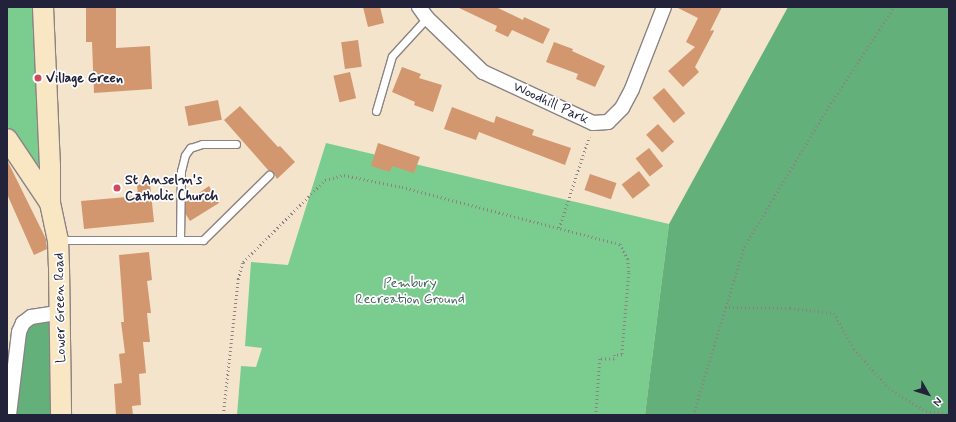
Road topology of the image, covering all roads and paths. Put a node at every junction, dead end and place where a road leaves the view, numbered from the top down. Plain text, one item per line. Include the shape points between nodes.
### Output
1 (43, 7) edge
2 (664, 7) edge
3 (894, 7) edge
4 (423, 13) edge
5 (376, 111) dead end
6 (593, 123) junction
7 (7, 139) edge
8 (236, 144) dead end
9 (269, 175) dead end
10 (50, 203) junction
11 (559, 228) junction
12 (58, 240) junction
13 (180, 240) junction
14 (725, 307) junction
15 (61, 312) junction
16 (949, 414) edge
17 (10, 415) edge
18 (61, 415) edge
19 (224, 415) edge
20 (596, 415) edge
21 (693, 415) edge

1 - 10 street, Lower Green Road
2 - 6 street, Woodhill Park via 622,108 608,122
3 - 14 path via 822,117 744,247
4 - 5 lane via 392,56
4 - 6 street, Woodhill Park via 483,72
6 - 11 path
7 - 10 street, Lower Green Road
8 - 13 lane via 202,144 190,148 185,155 181,171
9 - 13 lane via 203,240
10 - 12 street, Lower Green Road
11 - 19 path via 395,185 344,175 325,180 244,262 238,279
11 - 20 path via 620,244 628,259 622,355 615,355 614,359 600,359
12 - 13 lane
12 - 15 street, Lower Green Road
14 - 16 path via 790,308 834,313 854,349 888,388 926,411
14 - 21 path
15 - 17 street via 31,317 23,323 19,332
15 - 18 street, Lower Green Road

